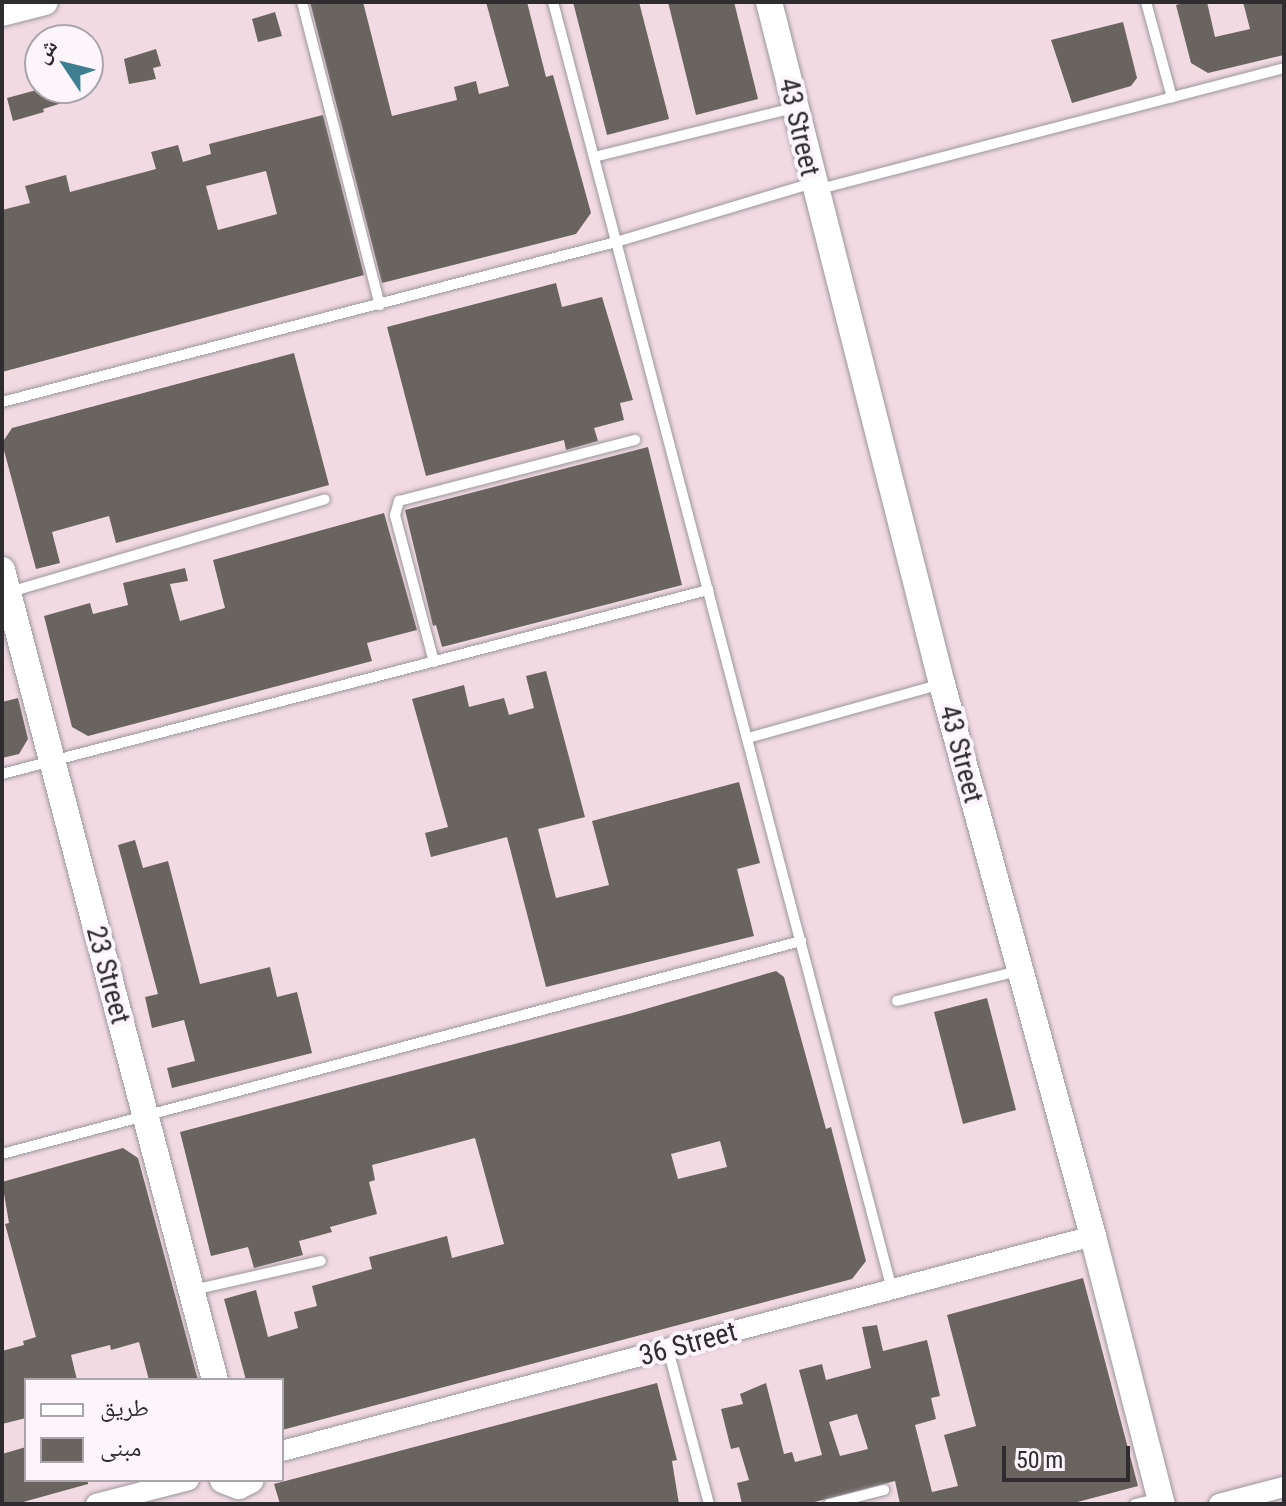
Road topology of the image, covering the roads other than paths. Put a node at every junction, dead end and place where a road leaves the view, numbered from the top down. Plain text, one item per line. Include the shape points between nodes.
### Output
1 (45, 2) edge
2 (302, 2) edge
3 (553, 2) edge
4 (769, 2) edge
5 (1146, 2) edge
6 (2, 13) edge
7 (1284, 68) edge
8 (1172, 98) junction
9 (795, 108) junction
10 (594, 157) junction
11 (814, 187) junction
12 (616, 242) junction
13 (380, 305) junction
14 (2, 402) edge
15 (635, 440) dead end
16 (325, 499) dead end
17 (5, 581) edge
18 (708, 590) junction
19 (434, 662) junction
20 (942, 684) junction
21 (748, 738) junction
22 (52, 761) junction
23 (2, 774) edge
24 (801, 941) junction
25 (1020, 970) junction
26 (897, 1001) dead end
27 (146, 1117) junction
28 (2, 1154) edge
29 (1093, 1236) junction
30 (321, 1261) dead end
31 (892, 1290) junction
32 (191, 1291) junction
33 (668, 1349) junction
34 (214, 1378) edge
35 (284, 1450) edge
36 (181, 1482) edge
37 (1284, 1487) edge
38 (884, 1490) dead end
39 (1152, 1502) edge
40 (96, 1504) edge
41 (709, 1504) edge
42 (829, 1504) edge
43 (1219, 1504) edge

1 - 6 street
2 - 13 lane
3 - 10 lane
4 - 9 street, 43 Street
5 - 8 lane
7 - 8 lane
8 - 11 lane
9 - 10 lane
9 - 11 street, 43 Street
10 - 12 lane
11 - 12 lane
11 - 20 street, 43 Street
12 - 13 lane
12 - 18 lane
13 - 14 lane
15 - 19 lane via 399,501 395,515
16 - 17 lane
17 - 22 street, 23 Street
18 - 19 lane
18 - 21 lane
19 - 22 lane
20 - 21 lane
20 - 25 street, 43 Street
21 - 24 lane
22 - 23 lane
22 - 27 street, 23 Street
24 - 27 lane
24 - 31 lane
25 - 26 lane
25 - 29 street, 43 Street
27 - 28 lane
27 - 32 street, 23 Street
29 - 31 street, 36 Street
29 - 39 street, 43 Street
30 - 32 lane
31 - 33 street, 36 Street
32 - 34 street, 23 Street
33 - 35 street, 36 Street
33 - 41 lane
36 - 40 street
37 - 43 street
38 - 42 lane

